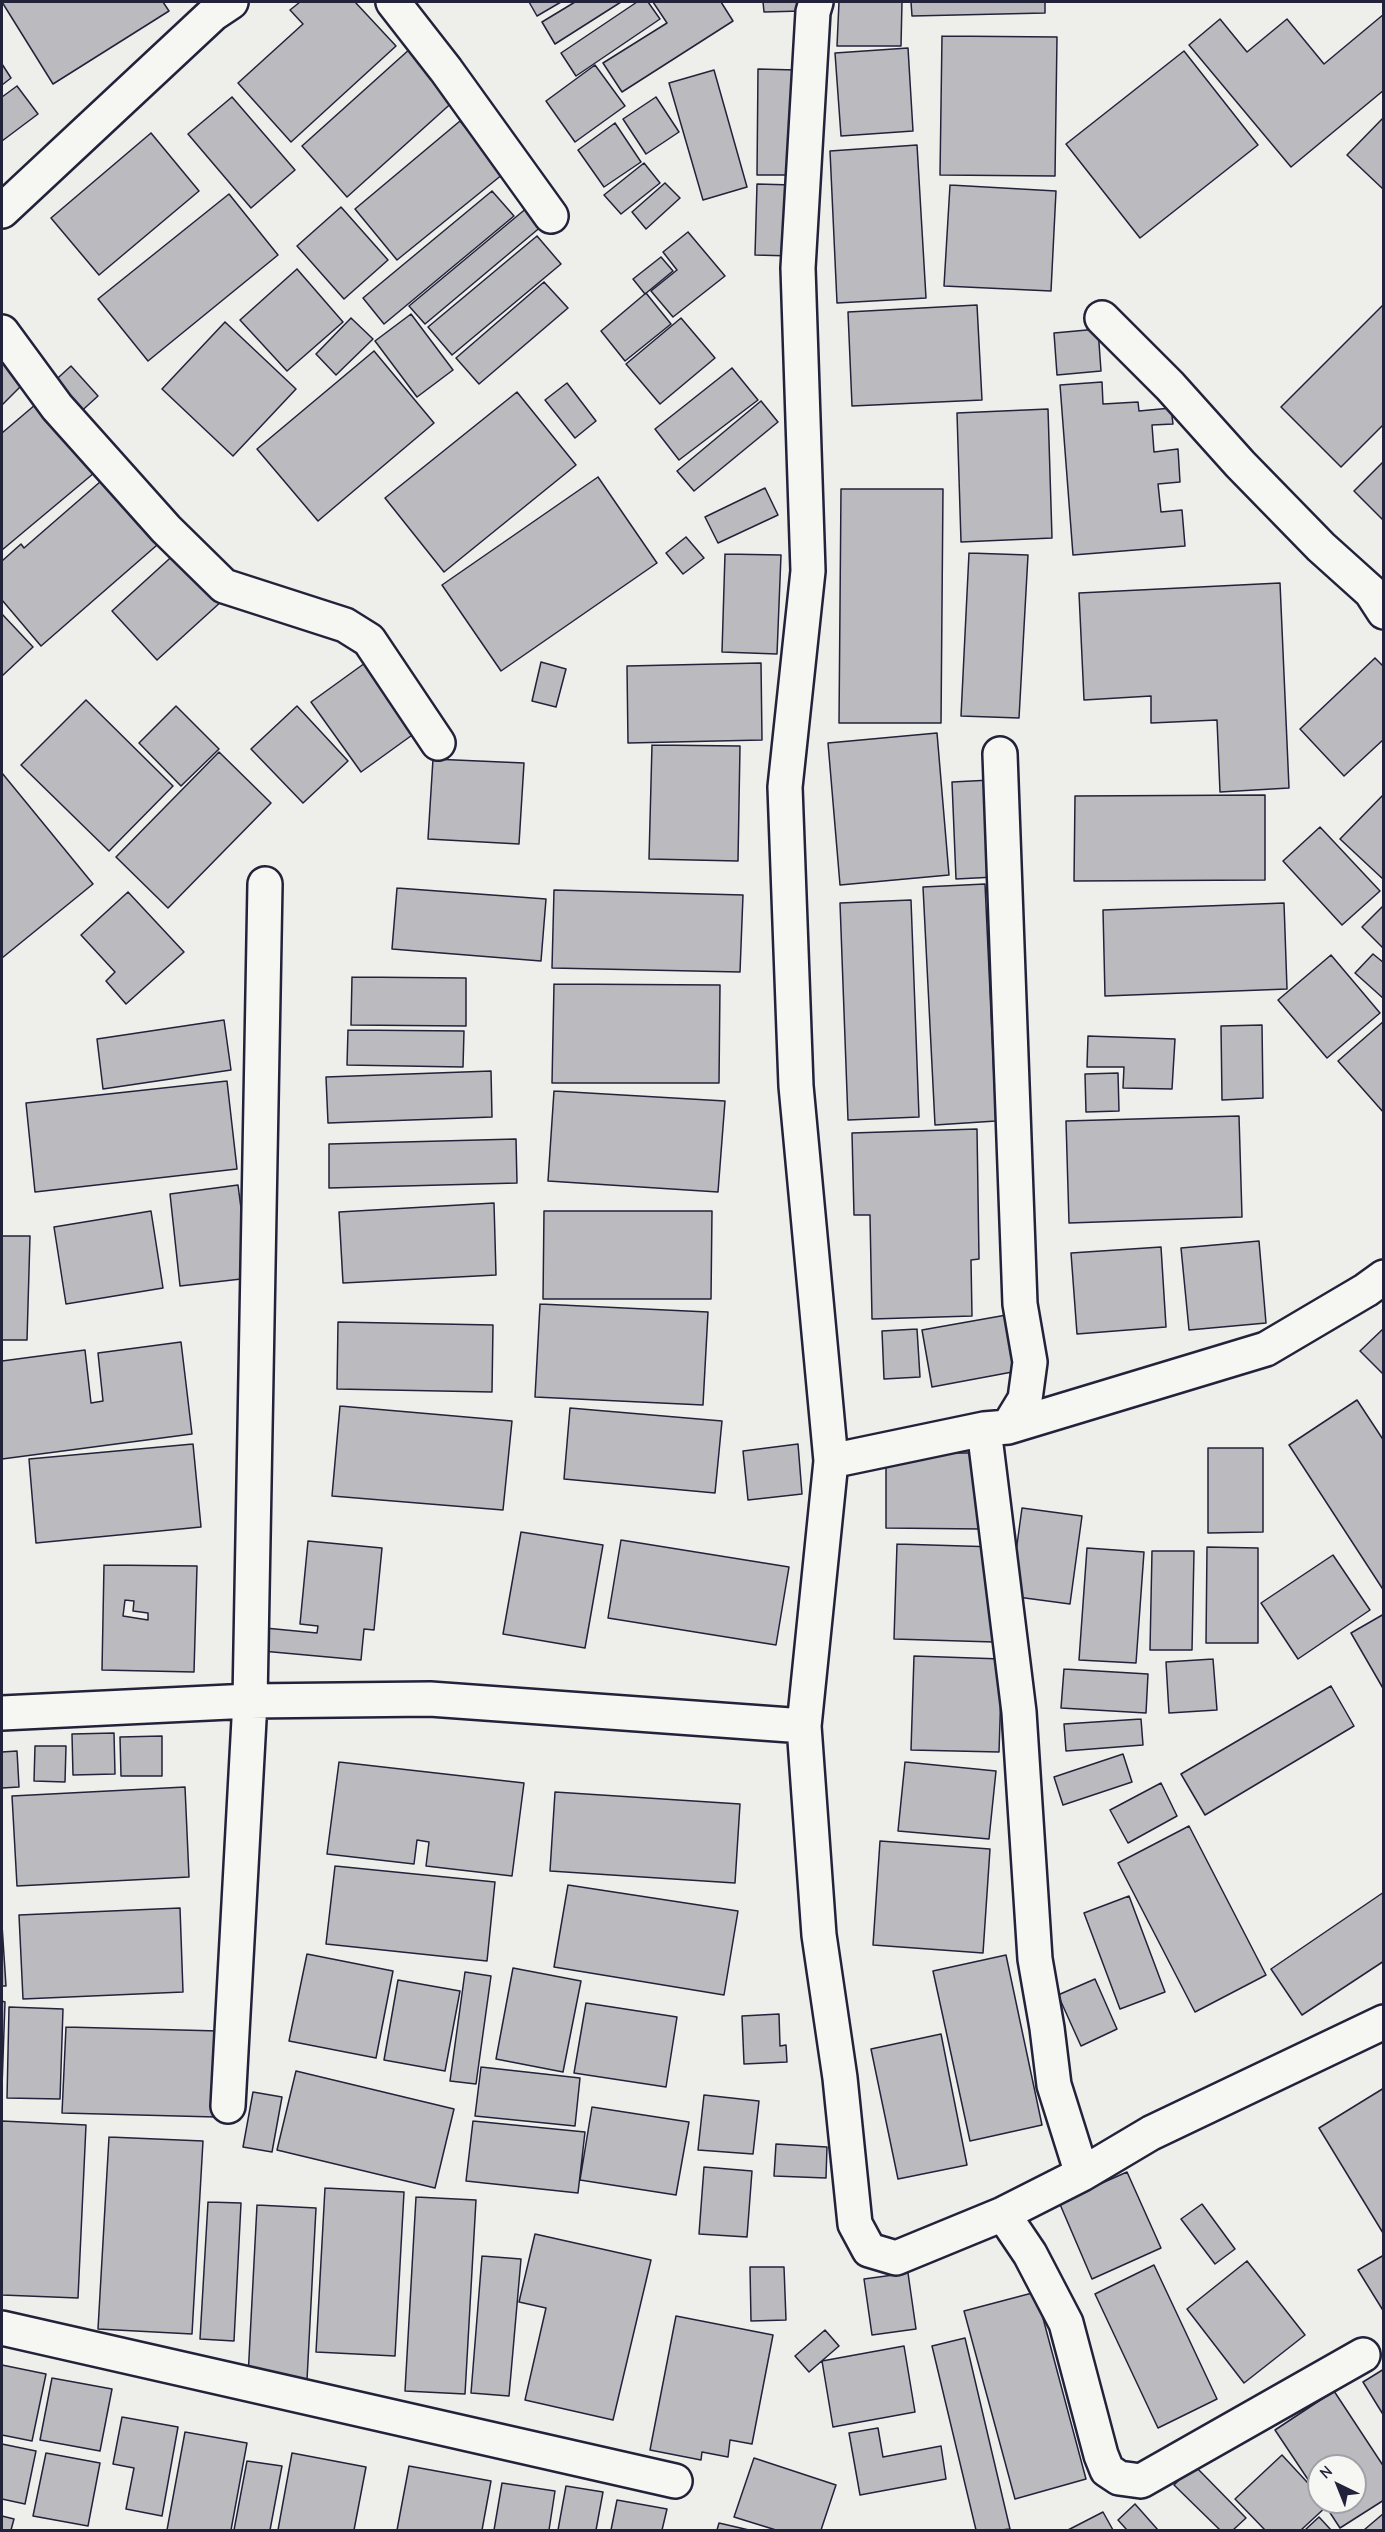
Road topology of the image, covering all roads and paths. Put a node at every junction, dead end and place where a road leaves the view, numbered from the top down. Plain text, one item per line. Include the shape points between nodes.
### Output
1 (393, 2) edge
2 (816, 2) edge
3 (217, 6) edge
4 (2, 211) edge
5 (551, 216) dead end
6 (1102, 318) dead end
7 (2, 332) edge
8 (1383, 612) edge
9 (438, 744) dead end
10 (1000, 754) dead end
11 (265, 884) dead end
12 (1383, 1277) edge
13 (996, 1428) junction
14 (831, 1461) junction
15 (250, 1701) junction
16 (2, 1713) edge
17 (804, 1726) junction
18 (1383, 2022) edge
19 (228, 2106) dead end
20 (1082, 2174) junction
21 (1003, 2214) junction
22 (2, 2328) edge
23 (1364, 2355) dead end
24 (675, 2481) dead end

1 - 5 street
2 - 14 street via 798,268 808,571 785,787 796,1086
3 - 4 street
6 - 8 street via 1240,464 1371,592
7 - 9 street via 57,407 166,529 224,586 345,625 369,640
10 - 13 street via 1020,1304 1030,1362 1025,1399
11 - 15 street
12 - 13 street via 1266,1349
13 - 14 street
13 - 20 street via 1035,1959 1054,2085
14 - 17 street
15 - 16 street
15 - 17 street via 430,1699
15 - 19 street
17 - 21 street via 819,1935 840,2078 855,2224 869,2250 897,2258
18 - 20 street via 1151,2133
20 - 21 street
21 - 23 street via 1030,2254 1066,2324 1101,2455 1107,2470 1119,2478 1141,2481
22 - 24 street

